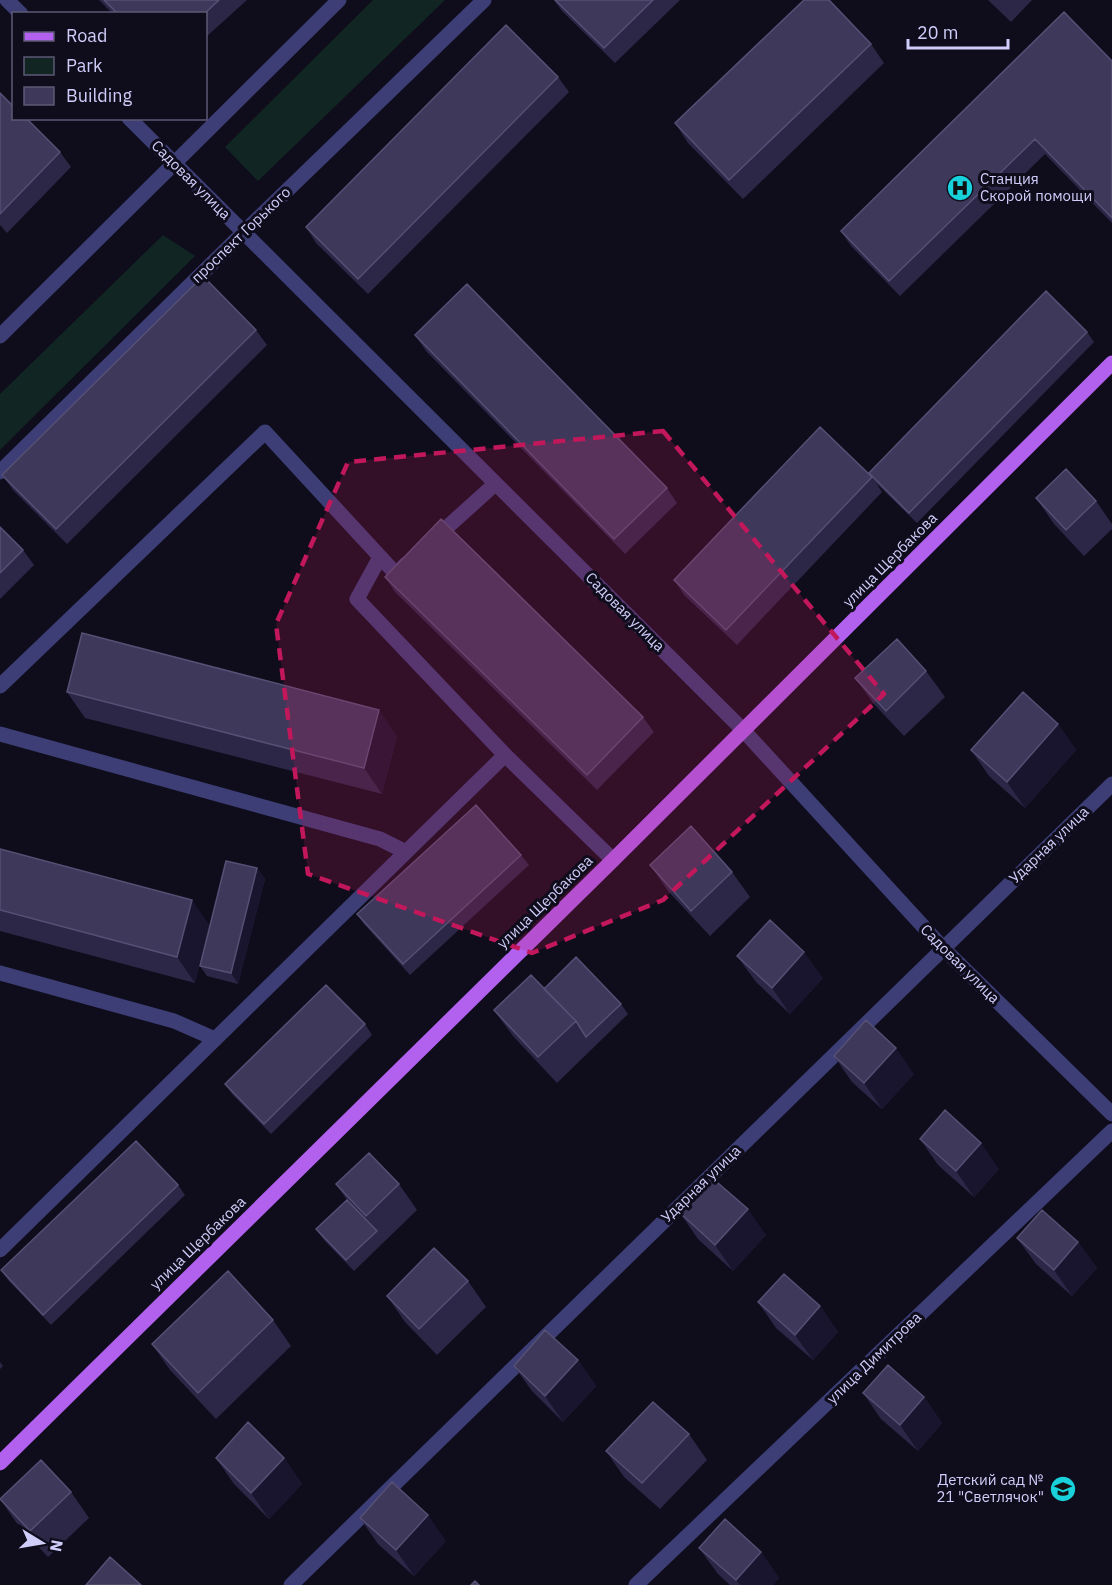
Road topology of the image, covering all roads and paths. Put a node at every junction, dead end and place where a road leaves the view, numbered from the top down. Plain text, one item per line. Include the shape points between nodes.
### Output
1 (7, 0) edge
2 (339, 0) edge
3 (484, 0) edge
4 (19, 12) edge
5 (131, 120) edge
6 (174, 162) junction
7 (243, 233) junction
8 (0, 336) edge
9 (1112, 363) edge
10 (0, 472) edge
11 (495, 484) junction
12 (380, 557) junction
13 (0, 686) edge
14 (744, 731) junction
15 (0, 734) edge
16 (505, 755) junction
17 (1112, 784) edge
18 (406, 852) junction
19 (614, 860) junction
20 (943, 948) junction
21 (0, 973) edge
22 (215, 1039) junction
23 (1112, 1114) edge
24 (1112, 1131) edge
25 (0, 1250) edge
26 (0, 1463) edge
27 (291, 1585) edge
28 (636, 1585) edge

1 - 4 street
2 - 6 street
3 - 7 street, проспект Горького
5 - 6 street, Садовая улица
6 - 7 street, Садовая улица
6 - 8 street
7 - 10 street, проспект Горького
7 - 11 street, Садовая улица
9 - 14 main road, улица Щербакова
11 - 12 street via 396,574
11 - 14 street, Садовая улица
12 - 13 street via 265,432
12 - 16 street via 357,599
14 - 19 main road, улица Щербакова
14 - 20 street, Садовая улица
15 - 18 street via 380,839
16 - 18 street
16 - 19 street
17 - 20 street, Ударная улица
18 - 22 street
19 - 26 main road, улица Щербакова
20 - 23 street, Садовая улица
20 - 27 street, Ударная улица
21 - 22 street via 174,1022
22 - 25 street
24 - 28 street, улица Димитрова

